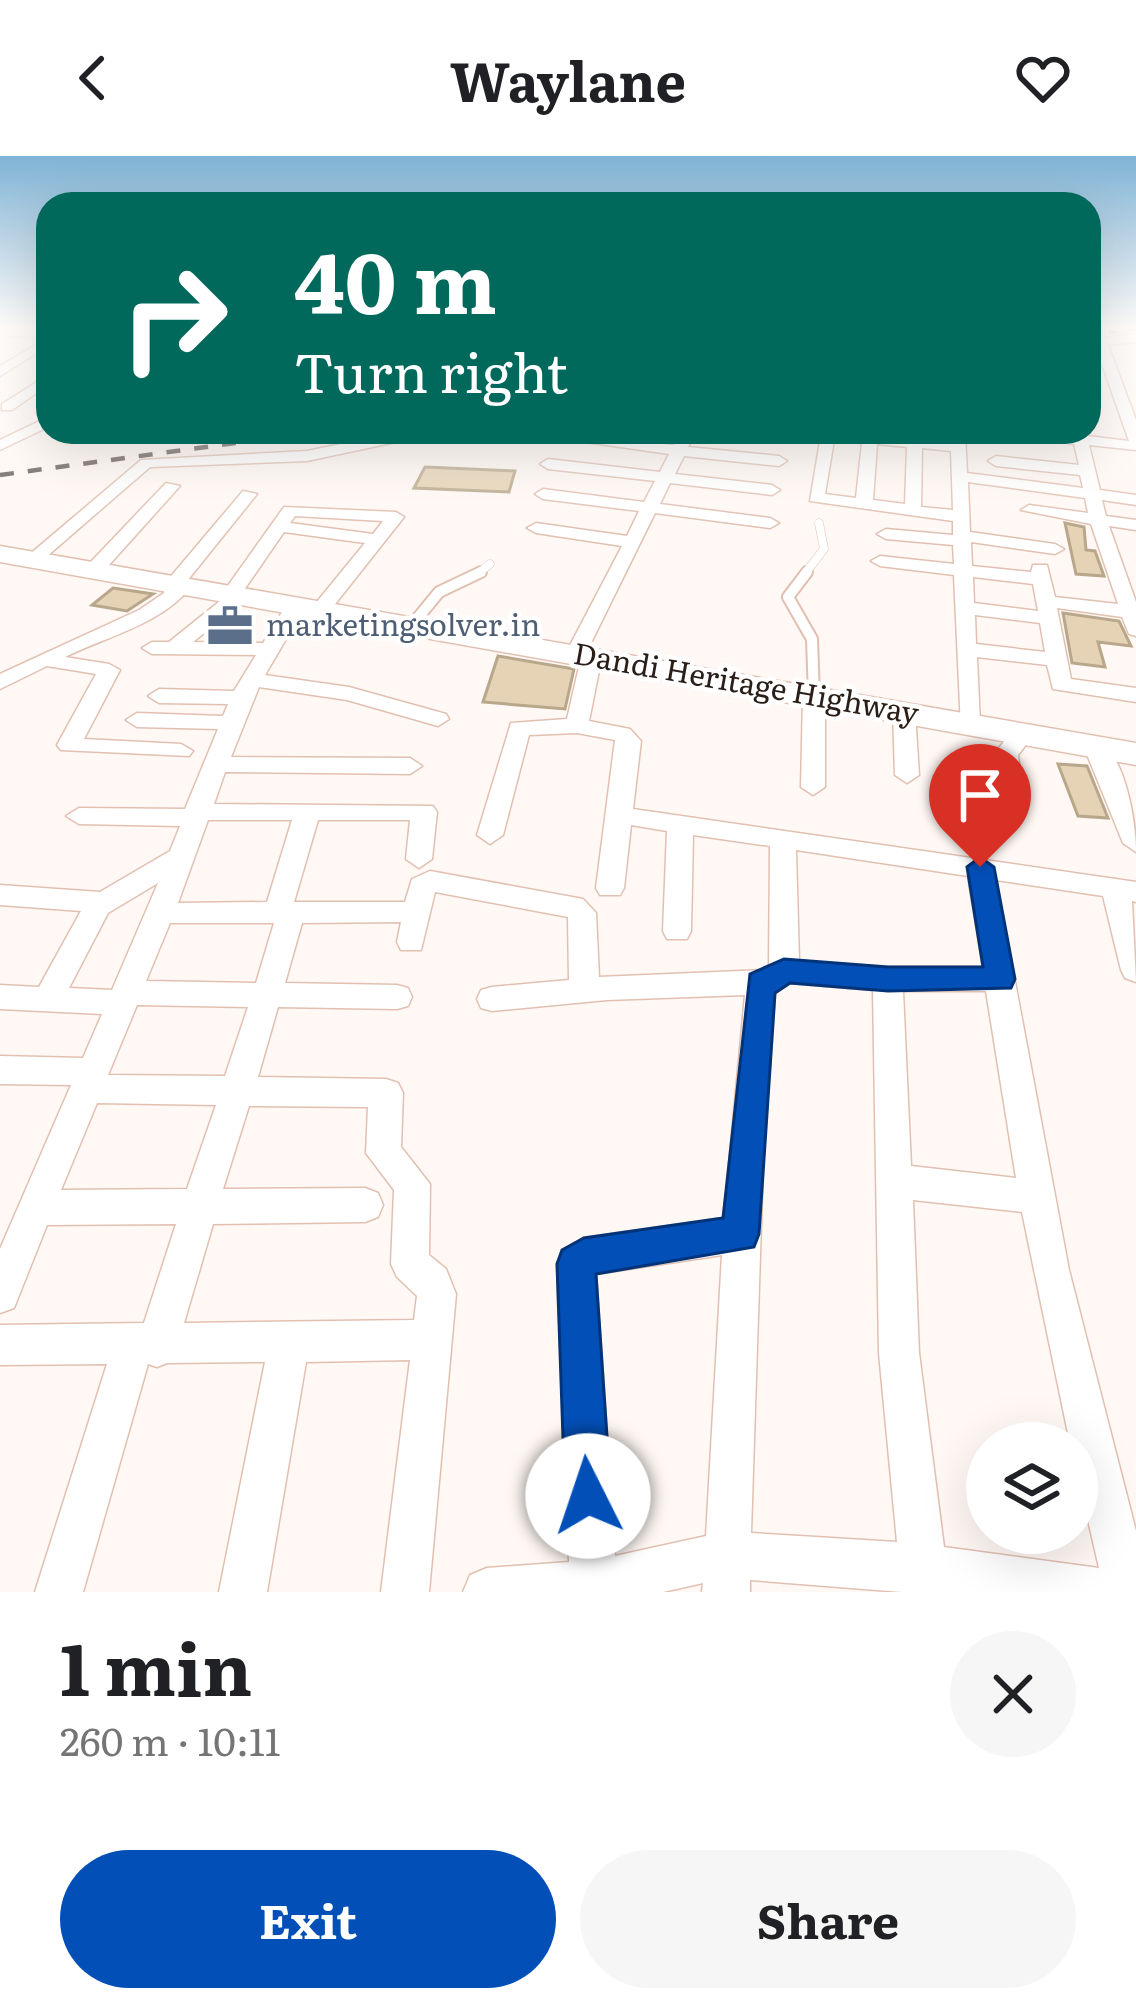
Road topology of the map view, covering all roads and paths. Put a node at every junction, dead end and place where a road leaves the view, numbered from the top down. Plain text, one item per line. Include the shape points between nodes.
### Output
1 (1120, 395) edge
2 (3, 407) edge
3 (36, 408) edge
4 (36, 428) edge
5 (0, 431) edge
6 (28, 432) junction
7 (1101, 439) edge
8 (1136, 443) edge
9 (352, 444) edge
10 (681, 444) edge
11 (697, 444) edge
12 (826, 444) edge
13 (870, 444) edge
14 (914, 444) edge
15 (959, 444) edge
16 (1082, 444) edge
17 (0, 446) edge
18 (254, 458) junction
19 (779, 461) dead end
20 (996, 461) dead end
21 (548, 464) dead end
22 (1088, 471) junction
23 (963, 477) junction
24 (664, 478) junction
25 (172, 486) dead end
26 (772, 490) dead end
27 (543, 494) dead end
28 (1093, 494) junction
29 (1136, 500) edge
30 (864, 506) junction
31 (649, 509) junction
32 (1029, 510) dead end
33 (1099, 519) junction
34 (770, 523) dead end
35 (819, 523) dead end
36 (898, 523) junction
37 (1136, 525) edge
38 (278, 526) junction
39 (536, 528) dead end
40 (963, 531) junction
41 (380, 540) junction
42 (633, 542) junction
43 (1054, 549) dead end
44 (16, 557) edge
45 (880, 561) dead end
46 (490, 564) dead end
47 (964, 569) junction
48 (93, 571) junction
49 (178, 586) junction
50 (1043, 592) junction
51 (236, 595) junction
52 (309, 607) junction
53 (965, 608) junction
54 (1134, 621) edge
55 (412, 625) junction
56 (175, 647) junction
57 (152, 648) dead end
58 (966, 649) junction
59 (269, 650) junction
60 (584, 655) junction
61 (47, 660) junction
62 (1056, 660) junction
63 (0, 683) edge
64 (1136, 695) edge
65 (159, 696) dead end
66 (814, 696) junction
67 (241, 700) junction
68 (904, 712) junction
69 (438, 719) dead end
70 (137, 720) dead end
71 (969, 723) junction
72 (577, 726) junction
73 (1023, 733) junction
74 (1096, 747) junction
75 (181, 751) dead end
76 (1136, 754) edge
77 (215, 764) junction
78 (410, 766) dead end
79 (907, 775) dead end
80 (813, 787) dead end
81 (971, 788) dead end
82 (307, 813) junction
83 (618, 814) junction
84 (194, 815) junction
85 (79, 816) dead end
86 (680, 824) junction
87 (490, 835) dead end
88 (782, 838) junction
89 (1136, 843) edge
90 (178, 858) junction
91 (419, 859) dead end
92 (980, 867) junction
93 (610, 888) dead end
94 (1126, 890) edge
95 (0, 896) edge
96 (102, 902) junction
97 (417, 912) junction
98 (160, 913) junction
99 (291, 913) junction
100 (677, 932) dead end
101 (411, 942) dead end
102 (1136, 970) edge
103 (772, 977) junction
104 (888, 979) junction
105 (1000, 979) junction
106 (269, 992) junction
107 (584, 992) junction
108 (0, 997) edge
109 (398, 997) dead end
110 (124, 998) junction
111 (48, 999) junction
112 (492, 999) dead end
113 (0, 1070) edge
114 (90, 1081) junction
115 (240, 1091) junction
116 (894, 1181) junction
117 (1038, 1197) junction
118 (198, 1205) junction
119 (365, 1205) dead end
120 (36, 1208) junction
121 (741, 1234) junction
122 (2, 1285) edge
123 (431, 1340) junction
124 (289, 1344) junction
125 (0, 1345) edge
126 (145, 1347) junction
127 (725, 1573) edge
128 (924, 1579) edge
129 (593, 1584) junction
130 (59, 1592) edge
131 (243, 1592) edge
132 (405, 1592) edge
133 (488, 1592) edge
134 (1103, 1592) edge
135 (1128, 1592) edge

1 - 8 street
2 - 3 street
4 - 6 street
5 - 6 street
6 - 17 street
7 - 8 street
9 - 18 street
10 - 24 street
11 - 19 street
12 - 30 street via 816,498
13 - 30 street
14 - 36 street
15 - 23 street
16 - 22 street
18 - 44 street via 146,464
18 - 49 street via 247,489
20 - 22 street
21 - 24 street
22 - 28 street
23 - 28 street
23 - 40 street
24 - 26 street
24 - 31 street
25 - 48 street
27 - 31 street
28 - 29 street
28 - 33 street
30 - 36 street
31 - 34 street
31 - 42 street
32 - 33 street
33 - 37 street
33 - 54 street
35 - 66 lane via 824,549 788,597 812,639
36 - 40 street
36 - 40 street
38 - 41 street
38 - 41 street via 295,510 396,517
38 - 51 street
39 - 42 street
40 - 43 street
40 - 47 street
41 - 52 street
42 - 60 street
44 - 48 highway, Dandi Heritage Highway
45 - 47 street
46 - 55 lane via 439,592
47 - 50 street
47 - 53 street
48 - 49 highway, Dandi Heritage Highway
49 - 51 highway, Dandi Heritage Highway
49 - 61 street via 142,620
50 - 53 street
50 - 54 street
50 - 62 street
51 - 52 highway, Dandi Heritage Highway
51 - 56 street
52 - 55 highway, Dandi Heritage Highway
52 - 59 street
53 - 58 street
55 - 60 highway, Dandi Heritage Highway
56 - 57 street
56 - 59 street
58 - 62 street
58 - 71 street
59 - 67 street
60 - 66 highway, Dandi Heritage Highway
60 - 72 street
61 - 63 street
61 - 75 street via 109,670 69,745
62 - 64 street via 1061,684
65 - 67 street
66 - 68 highway, Dandi Heritage Highway
66 - 80 street
67 - 69 street via 349,694
67 - 70 street
67 - 77 street
68 - 71 highway, Dandi Heritage Highway
68 - 79 street
71 - 73 highway, Dandi Heritage Highway
72 - 83 street via 629,741
72 - 87 street via 519,728
73 - 74 highway, Dandi Heritage Highway
73 - 81 street via 1006,754 1004,788
74 - 76 highway, Dandi Heritage Highway
74 - 89 street
77 - 78 street
77 - 84 street
82 - 84 street
82 - 91 street via 424,812
82 - 99 street via 279,907
83 - 86 street
83 - 93 street
84 - 85 street
84 - 90 street
86 - 88 street
86 - 100 street
88 - 92 street
88 - 103 street
90 - 96 street
90 - 98 street
92 - 94 street
92 - 105 street
94 - 102 street
95 - 96 street
96 - 111 street
97 - 99 street
97 - 101 street
97 - 107 street via 430,881 580,908
98 - 99 street
98 - 110 street
99 - 106 street
103 - 104 street
103 - 107 street
103 - 121 street
104 - 105 street
104 - 116 street
105 - 117 street
106 - 109 street
106 - 110 street
106 - 115 street
107 - 112 street
108 - 111 street
110 - 111 street
110 - 114 street
113 - 114 street
114 - 115 street
114 - 120 street
115 - 118 street
115 - 123 street via 386,1094 383,1153 413,1193 410,1264 436,1288
116 - 117 street
116 - 128 street via 898,1353
117 - 135 street
118 - 119 street
118 - 120 street
118 - 126 street
120 - 122 street
121 - 127 street
121 - 129 street via 576,1264
123 - 124 street
123 - 132 street
124 - 126 street
124 - 131 street
125 - 126 street
126 - 130 street
127 - 128 street
127 - 129 street
128 - 134 street
129 - 133 street

